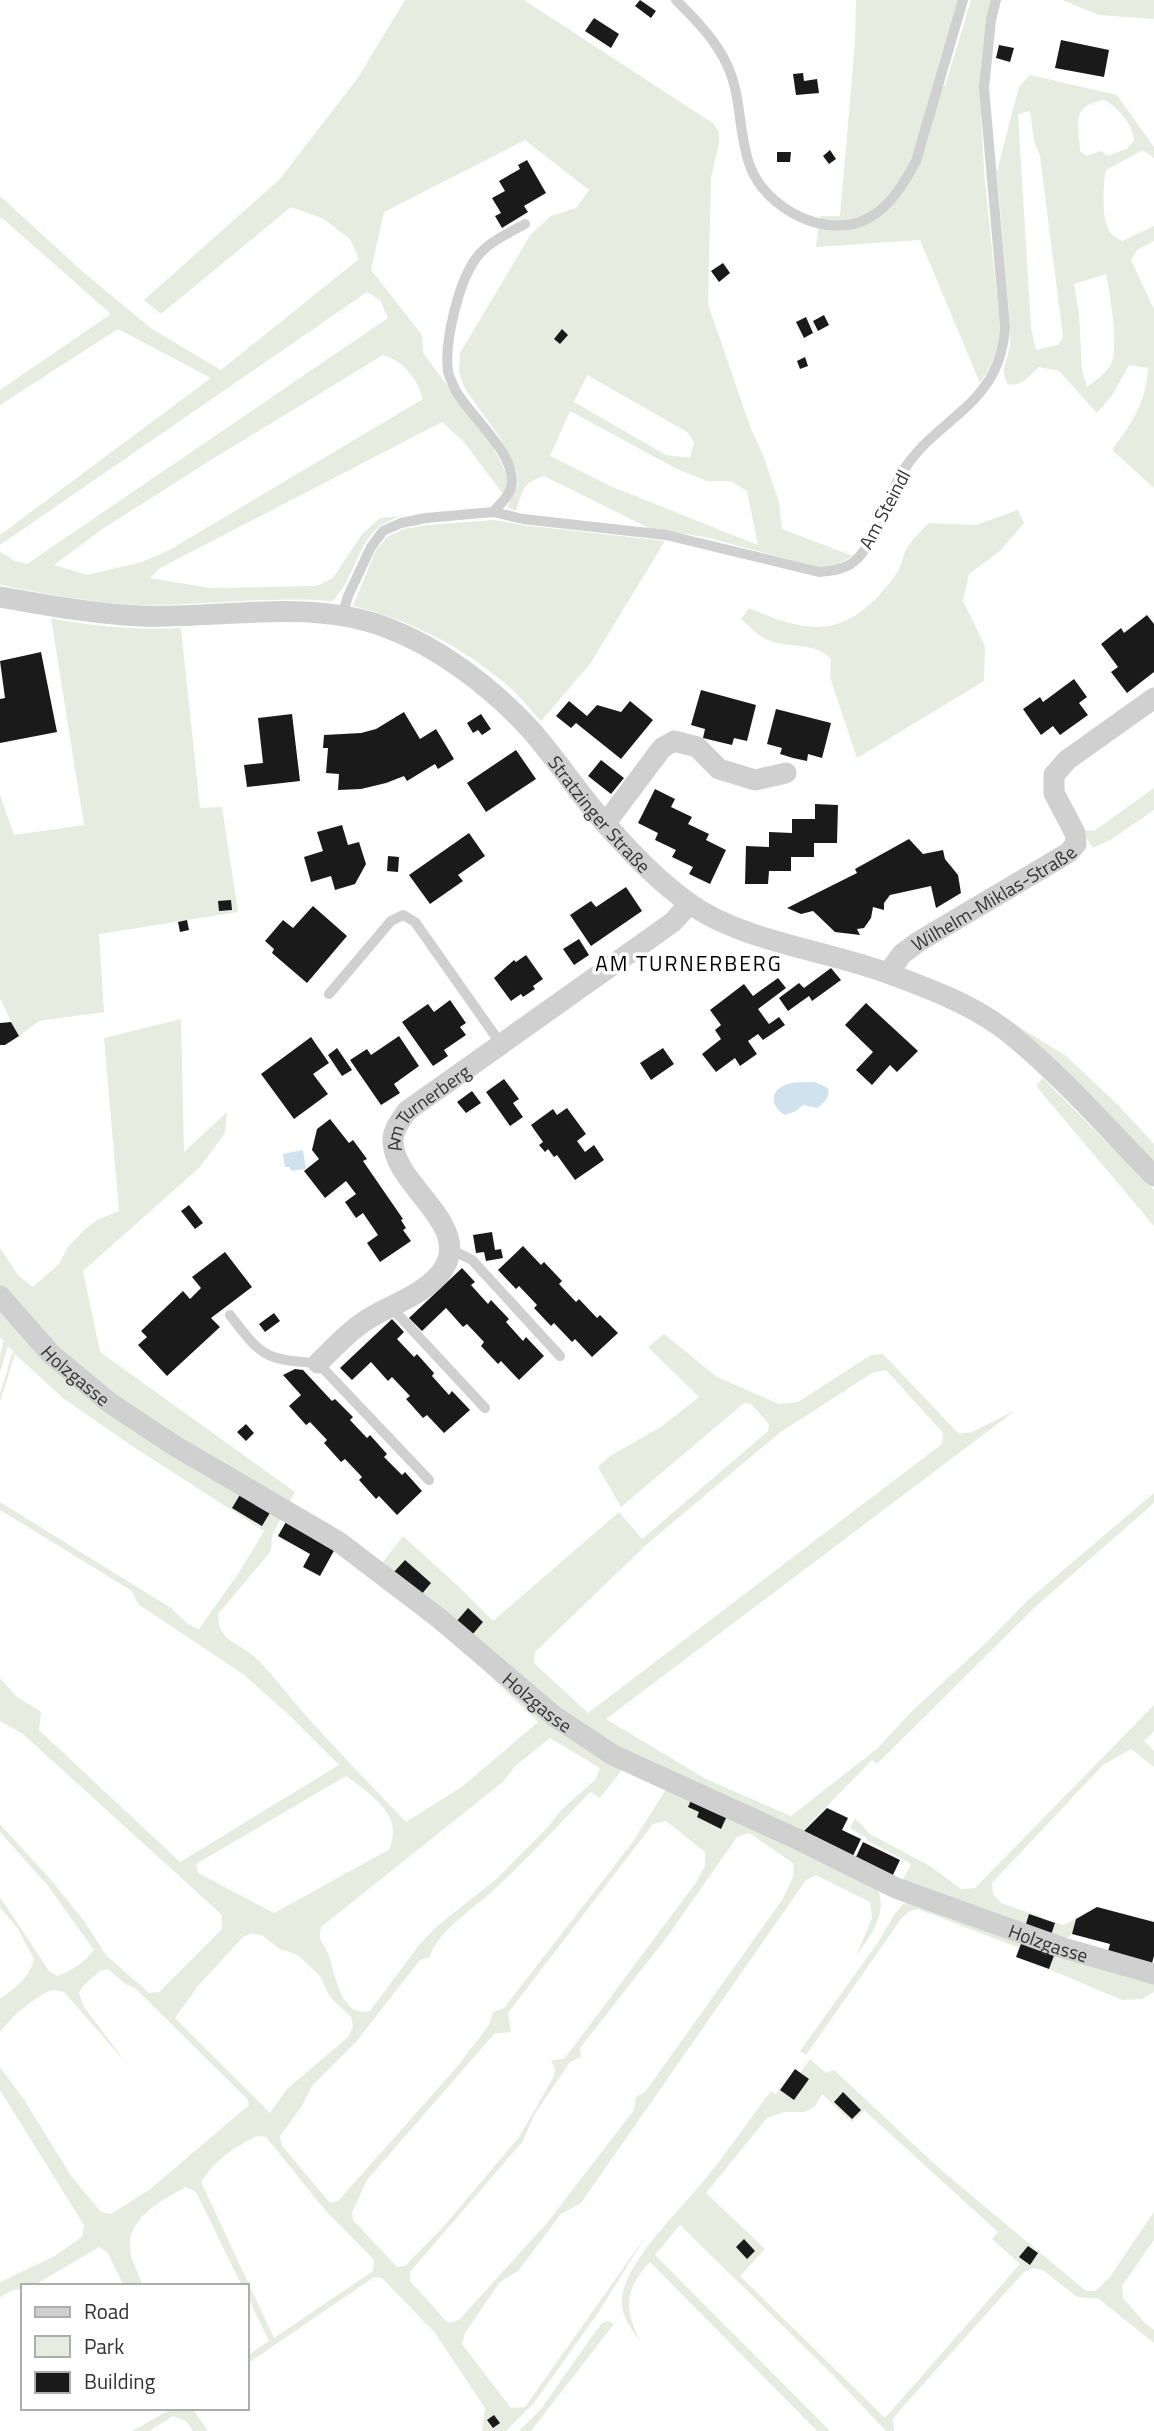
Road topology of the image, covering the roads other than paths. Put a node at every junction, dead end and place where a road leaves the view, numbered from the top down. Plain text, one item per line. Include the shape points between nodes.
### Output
1 (676, 0) edge
2 (963, 0) edge
3 (996, 0) edge
4 (525, 224) dead end
5 (493, 512) junction
6 (0, 597) edge
7 (342, 616) junction
8 (1154, 698) edge
9 (786, 773) dead end
10 (605, 824) junction
11 (689, 904) junction
12 (888, 973) junction
13 (328, 994) dead end
14 (501, 1044) junction
15 (1154, 1176) edge
16 (450, 1249) junction
17 (0, 1296) edge
18 (391, 1307) junction
19 (230, 1315) dead end
20 (560, 1356) dead end
21 (318, 1363) junction
22 (485, 1408) dead end
23 (429, 1480) dead end
24 (1154, 1974) edge

1 - 2 lane via 712,40 728,66 750,167 761,185 796,215 842,225 867,219 886,205 916,162
3 - 5 lane, Am Steindl via 984,88 1004,346 984,389 914,456 869,544 856,560 839,570 819,572 666,535
4 - 5 lane via 477,256 453,317 447,351 448,373 457,392 494,439 511,473 508,495
5 - 7 lane, Am Steindl via 426,518 383,531 371,547
6 - 7 street, Stratzinger Straße via 88,613 144,616 297,611
7 - 10 street, Stratzinger Straße via 384,627 421,644 499,698 531,729
8 - 12 street, Wilhelm-Miklas-Straße via 1067,760 1054,775 1054,793 1075,833 1076,844 1068,853 918,942
9 - 10 street via 755,780 719,769 697,747 674,741 662,748
10 - 11 street, Stratzinger Straße
11 - 12 street, Stratzinger Straße via 729,927
11 - 14 street, Am Turnerberg via 673,922
12 - 15 street, Stratzinger Straße via 965,1005 1007,1032
13 - 14 lane via 391,921 403,915 415,922
14 - 16 street, Am Turnerberg via 407,1111 393,1139 402,1168 446,1228
16 - 18 street via 443,1270 426,1287
16 - 20 lane via 472,1260
17 - 24 street, Holzgasse via 51,1354 110,1403 175,1447 339,1542 440,1619 554,1716 613,1755 896,1888 1060,1947
18 - 21 street via 362,1323
18 - 22 lane
19 - 21 lane via 270,1357
21 - 23 lane

